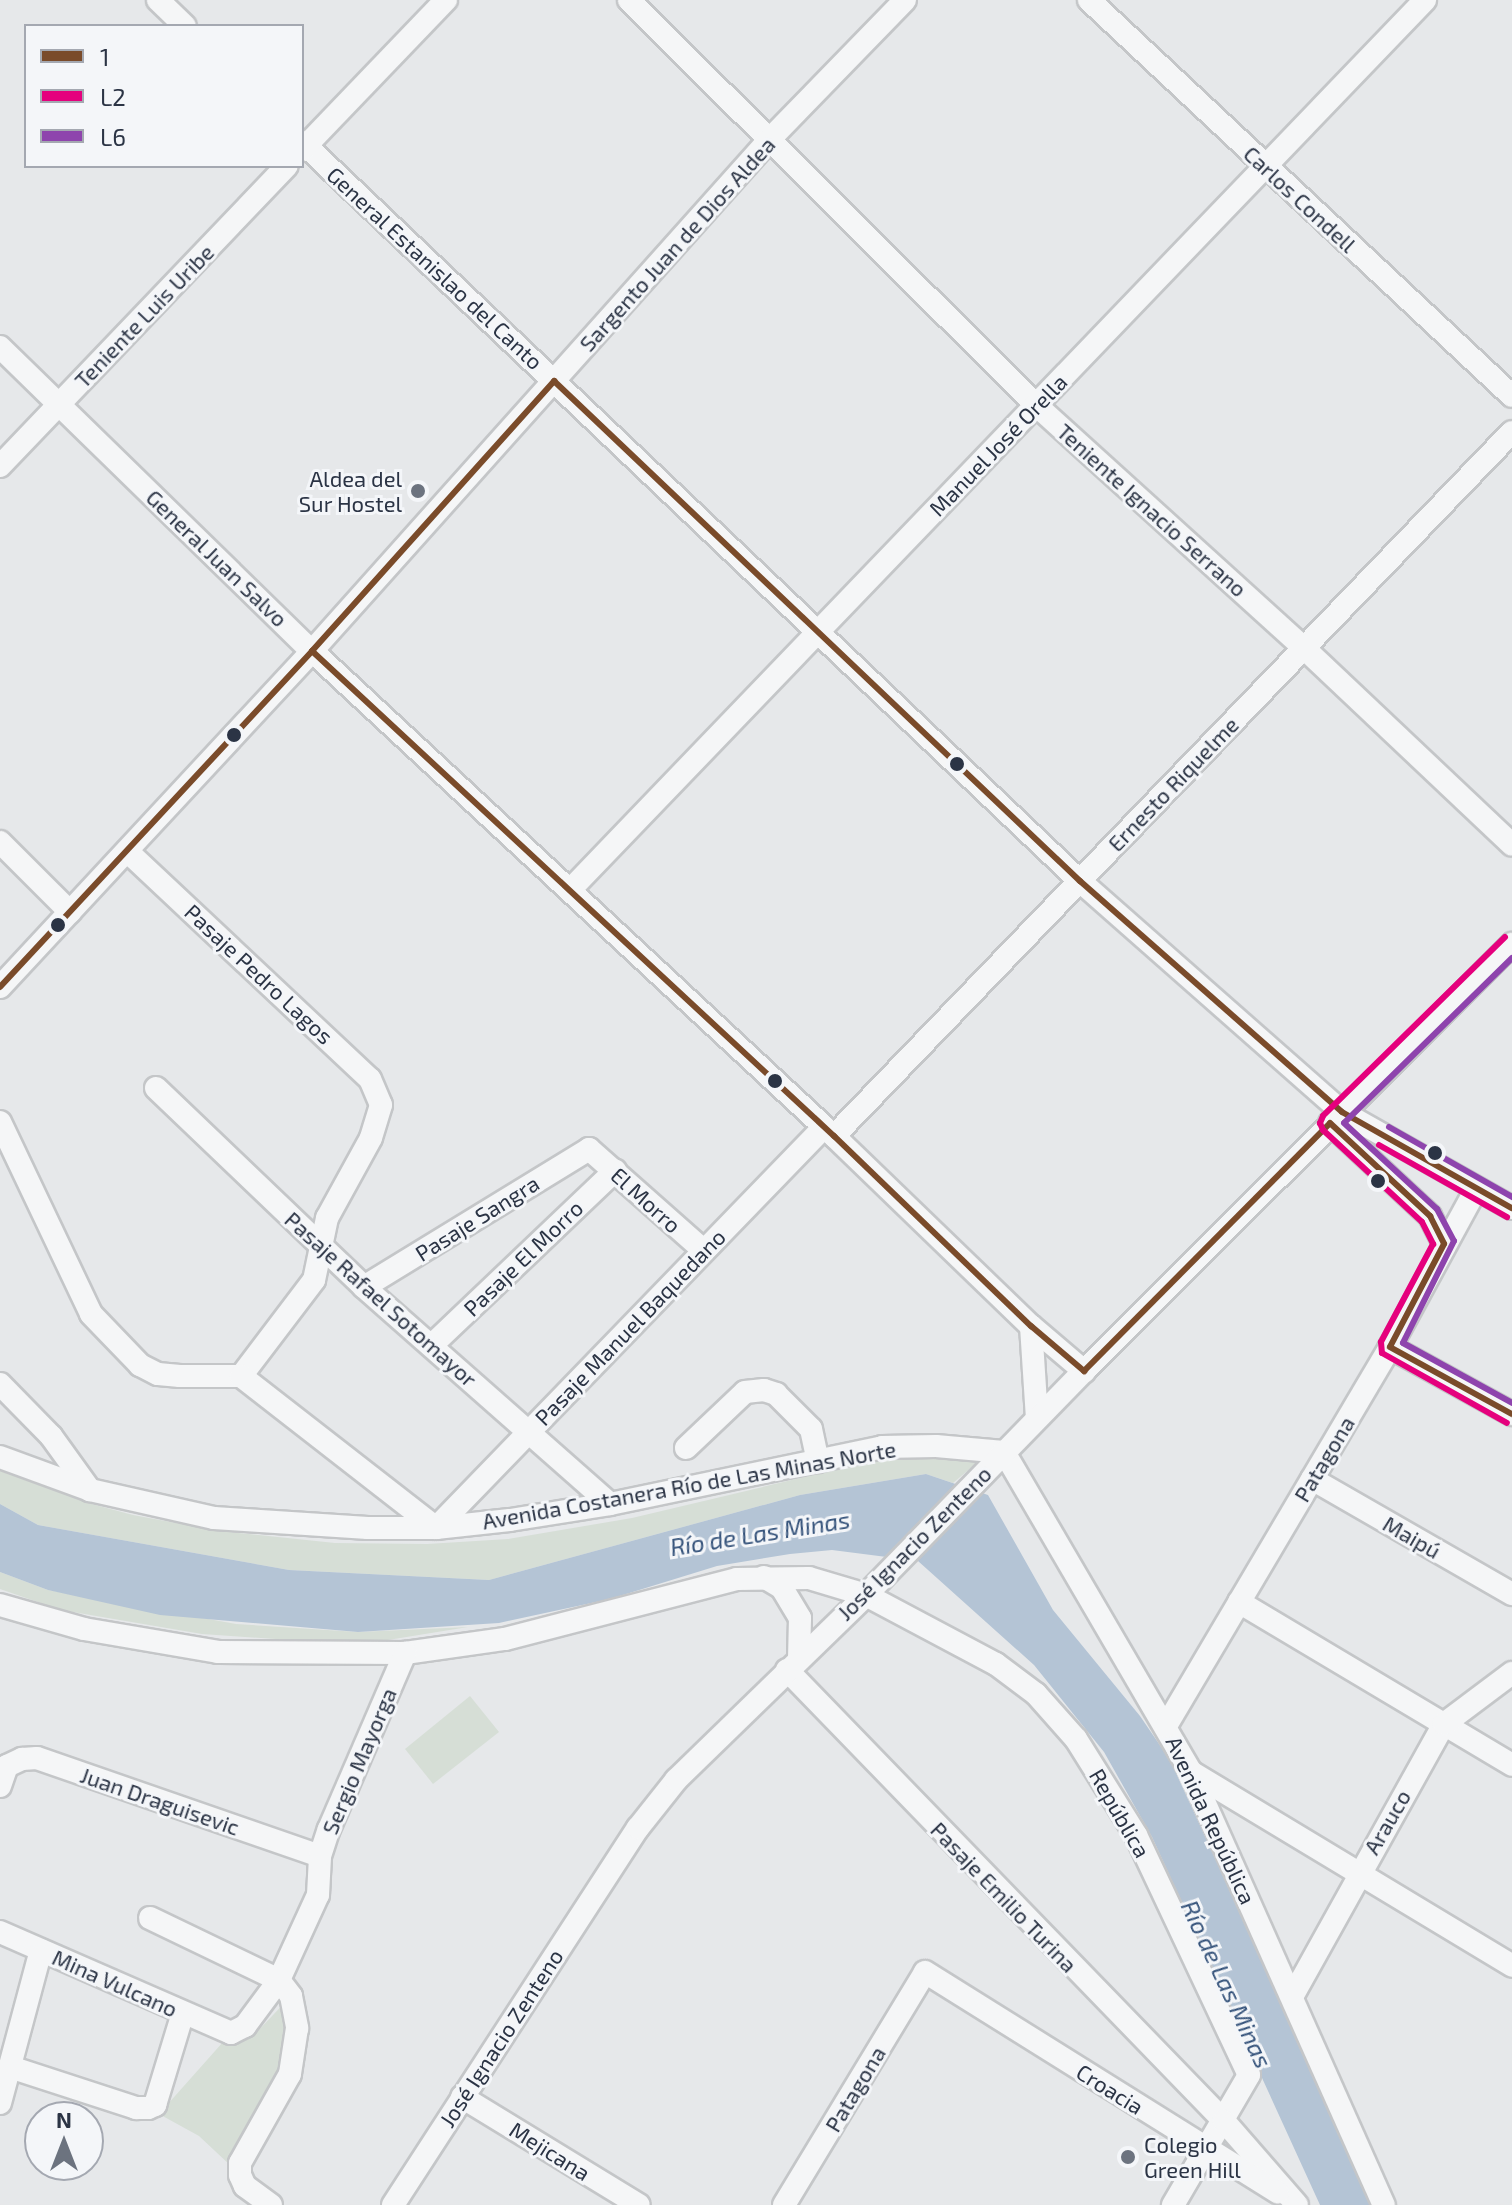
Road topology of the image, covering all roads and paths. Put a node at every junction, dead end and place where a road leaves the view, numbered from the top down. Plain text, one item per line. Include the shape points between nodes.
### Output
1 (158, 0) edge
2 (629, 0) edge
3 (905, 0) edge
4 (1089, 0) edge
5 (1425, 0) edge
6 (441, 2) edge
7 (183, 24) edge
8 (769, 140) junction
9 (304, 145) edge
10 (304, 147) edge
11 (1265, 166) junction
12 (285, 168) edge
13 (0, 347) edge
14 (554, 381) junction
15 (1512, 396) edge
16 (59, 404) junction
17 (1036, 405) junction
18 (1512, 432) edge
19 (0, 466) edge
20 (817, 634) junction
21 (1304, 648) junction
22 (312, 651) junction
23 (0, 842) edge
24 (1512, 845) edge
25 (127, 851) junction
26 (1080, 881) junction
27 (571, 889) junction
28 (70, 912) junction
29 (1512, 944) edge
30 (0, 987) edge
31 (156, 1088) dead end
32 (1336, 1118) junction
33 (0, 1122) edge
34 (829, 1132) junction
35 (589, 1149) joint
36 (615, 1171) junction
37 (1476, 1189) junction
38 (1512, 1208) edge
39 (1444, 1244) junction
40 (323, 1249) junction
41 (703, 1250) junction
42 (364, 1287) junction
43 (1031, 1326) junction
44 (432, 1345) junction
45 (1390, 1347) junction
46 (1084, 1371) junction
47 (241, 1376) junction
48 (0, 1384) edge
49 (1512, 1414) edge
50 (1037, 1418) junction
51 (528, 1432) junction
52 (686, 1448) dead end
53 (1004, 1452) junction
54 (0, 1457) edge
55 (818, 1461) junction
56 (1312, 1479) junction
57 (90, 1490) junction
58 (610, 1504) junction
59 (436, 1528) junction
60 (764, 1577) junction
61 (1512, 1594) edge
62 (866, 1595) junction
63 (1239, 1602) junction
64 (0, 1605) edge
65 (405, 1653) junction
66 (793, 1664) junction
67 (1512, 1673) edge
68 (1444, 1724) junction
69 (1166, 1726) junction
70 (1512, 1765) edge
71 (2, 1771) edge
72 (1191, 1772) junction
73 (320, 1856) junction
74 (1358, 1873) junction
75 (150, 1918) dead end
76 (0, 1932) edge
77 (41, 1950) junction
78 (1512, 1966) edge
79 (925, 1972) joint
80 (279, 1980) junction
81 (1292, 1997) junction
82 (183, 2013) junction
83 (231, 2033) joint
84 (10, 2067) junction
85 (462, 2097) junction
86 (0, 2103) edge
87 (1224, 2121) junction
88 (1205, 2150) junction
89 (1297, 2204) edge
90 (271, 2205) edge
91 (393, 2205) edge
92 (639, 2205) edge
93 (784, 2205) edge
94 (1173, 2205) edge
95 (1384, 2205) edge

1 - 7 street
2 - 8 street, Teniente Ignacio Serrano
3 - 8 street, Sargento Juan de Dios Aldea
4 - 11 street, Carlos Condell
5 - 11 street, Manuel José Orella
6 - 9 street
8 - 14 street, Sargento Juan de Dios Aldea
8 - 17 street, Teniente Ignacio Serrano
10 - 14 street, General Estanislao del Canto
11 - 15 street, Carlos Condell
11 - 17 street, Manuel José Orella
12 - 16 street, Teniente Luis Uribe
13 - 16 street, General Juan Salvo
14 - 20 street, General Estanislao del Canto
14 - 22 street, Sargento Juan de Dios Aldea
16 - 19 street, Teniente Luis Uribe
16 - 22 street, General Juan Salvo
17 - 20 street, Manuel José Orella
17 - 21 street, Teniente Ignacio Serrano
18 - 21 street, Ernesto Riquelme
20 - 26 street, General Estanislao del Canto
20 - 27 street, Manuel José Orella
21 - 24 street, Teniente Ignacio Serrano
21 - 26 street, Ernesto Riquelme
22 - 25 street, Sargento Juan de Dios Aldea
22 - 27 street, General Juan Salvo
23 - 28 street
25 - 28 street, Sargento Juan de Dios Aldea
25 - 40 street, Pasaje Pedro Lagos via 370,1079 381,1105 371,1138 327,1218
26 - 32 street, General Estanislao del Canto
26 - 34 street, Ernesto Riquelme
27 - 34 street, General Juan Salvo
28 - 30 street, Sargento Juan de Dios Aldea
29 - 32 street, José Ignacio Zenteno
31 - 40 street, Pasaje Rafael Sotomayor
32 - 37 street
32 - 39 street via 1430,1216
32 - 46 street, José Ignacio Zenteno
33 - 47 street via 91,1314 140,1365 158,1374
34 - 41 street, Pasaje Manuel Baquedano
34 - 43 street, General Juan Salvo
35 - 36 street, El Morro
35 - 42 street, Pasaje Sangra
36 - 41 street, El Morro
36 - 44 street, Pasaje El Morro
37 - 38 street
37 - 39 street, Patagona
39 - 45 street, Patagona
40 - 42 street, Pasaje Rafael Sotomayor
40 - 47 street via 314,1280
41 - 51 street, Pasaje Manuel Baquedano
42 - 44 street, Pasaje Rafael Sotomayor
43 - 46 street, General Juan Salvo
43 - 50 street
44 - 51 street, Pasaje Rafael Sotomayor
45 - 49 street
45 - 56 street, Patagona
46 - 50 street, José Ignacio Zenteno
47 - 59 street
48 - 57 street via 51,1436
50 - 53 street, José Ignacio Zenteno
51 - 58 street, Pasaje Rafael Sotomayor
51 - 59 street, Pasaje Manuel Baquedano
52 - 55 street via 745,1392 764,1390 776,1394 811,1429
53 - 55 street, Avenida Costanera Río de Las Minas Norte via 882,1447
53 - 62 street, José Ignacio Zenteno
53 - 69 street, Avenida República
54 - 57 street, Avenida Costanera Río de Las Minas Norte
55 - 58 street, Avenida Costanera Río de Las Minas Norte
56 - 61 street, Maipú
56 - 63 street, Patagona
57 - 59 street, Avenida Costanera Río de Las Minas Norte via 214,1518
58 - 59 street, Avenida Costanera Río de Las Minas Norte
60 - 62 street via 809,1578
60 - 65 street via 709,1585 505,1639
60 - 66 street via 782,1588 800,1618
62 - 66 street, José Ignacio Zenteno
62 - 87 street, República via 996,1664 1036,1694 1076,1739 1136,1835 1249,2075
63 - 68 street
63 - 69 street, Patagona
64 - 65 street via 84,1629 218,1652
65 - 73 street, Sergio Mayorga
66 - 85 street, José Ignacio Zenteno via 676,1780 638,1828
66 - 87 street, Pasaje Emilio Turina
67 - 68 street, Arauco
68 - 70 street
68 - 74 street, Arauco
69 - 72 street, Avenida República
71 - 73 street, Juan Draguisevic via 22,1759 37,1758
72 - 74 street
72 - 81 street, Avenida República
73 - 80 street, Sergio Mayorga via 318,1895
74 - 78 street
74 - 81 street, Arauco
75 - 80 street
76 - 77 street, Mina Vulcano
77 - 82 street, Mina Vulcano
77 - 84 street
79 - 88 street, Croacia
79 - 93 street, Patagona
80 - 83 street, Sergio Mayorga via 245,2026
80 - 90 street via 291,1996 294,2059 245,2152 240,2175 252,2193
81 - 95 street, Avenida República
82 - 83 street, Mina Vulcano
82 - 84 street via 155,2105 148,2108
84 - 86 street
85 - 91 street, José Ignacio Zenteno
85 - 92 street, Mejicana
87 - 88 street
87 - 89 street, Pasaje Emilio Turina
88 - 89 street, Croacia
88 - 94 street

